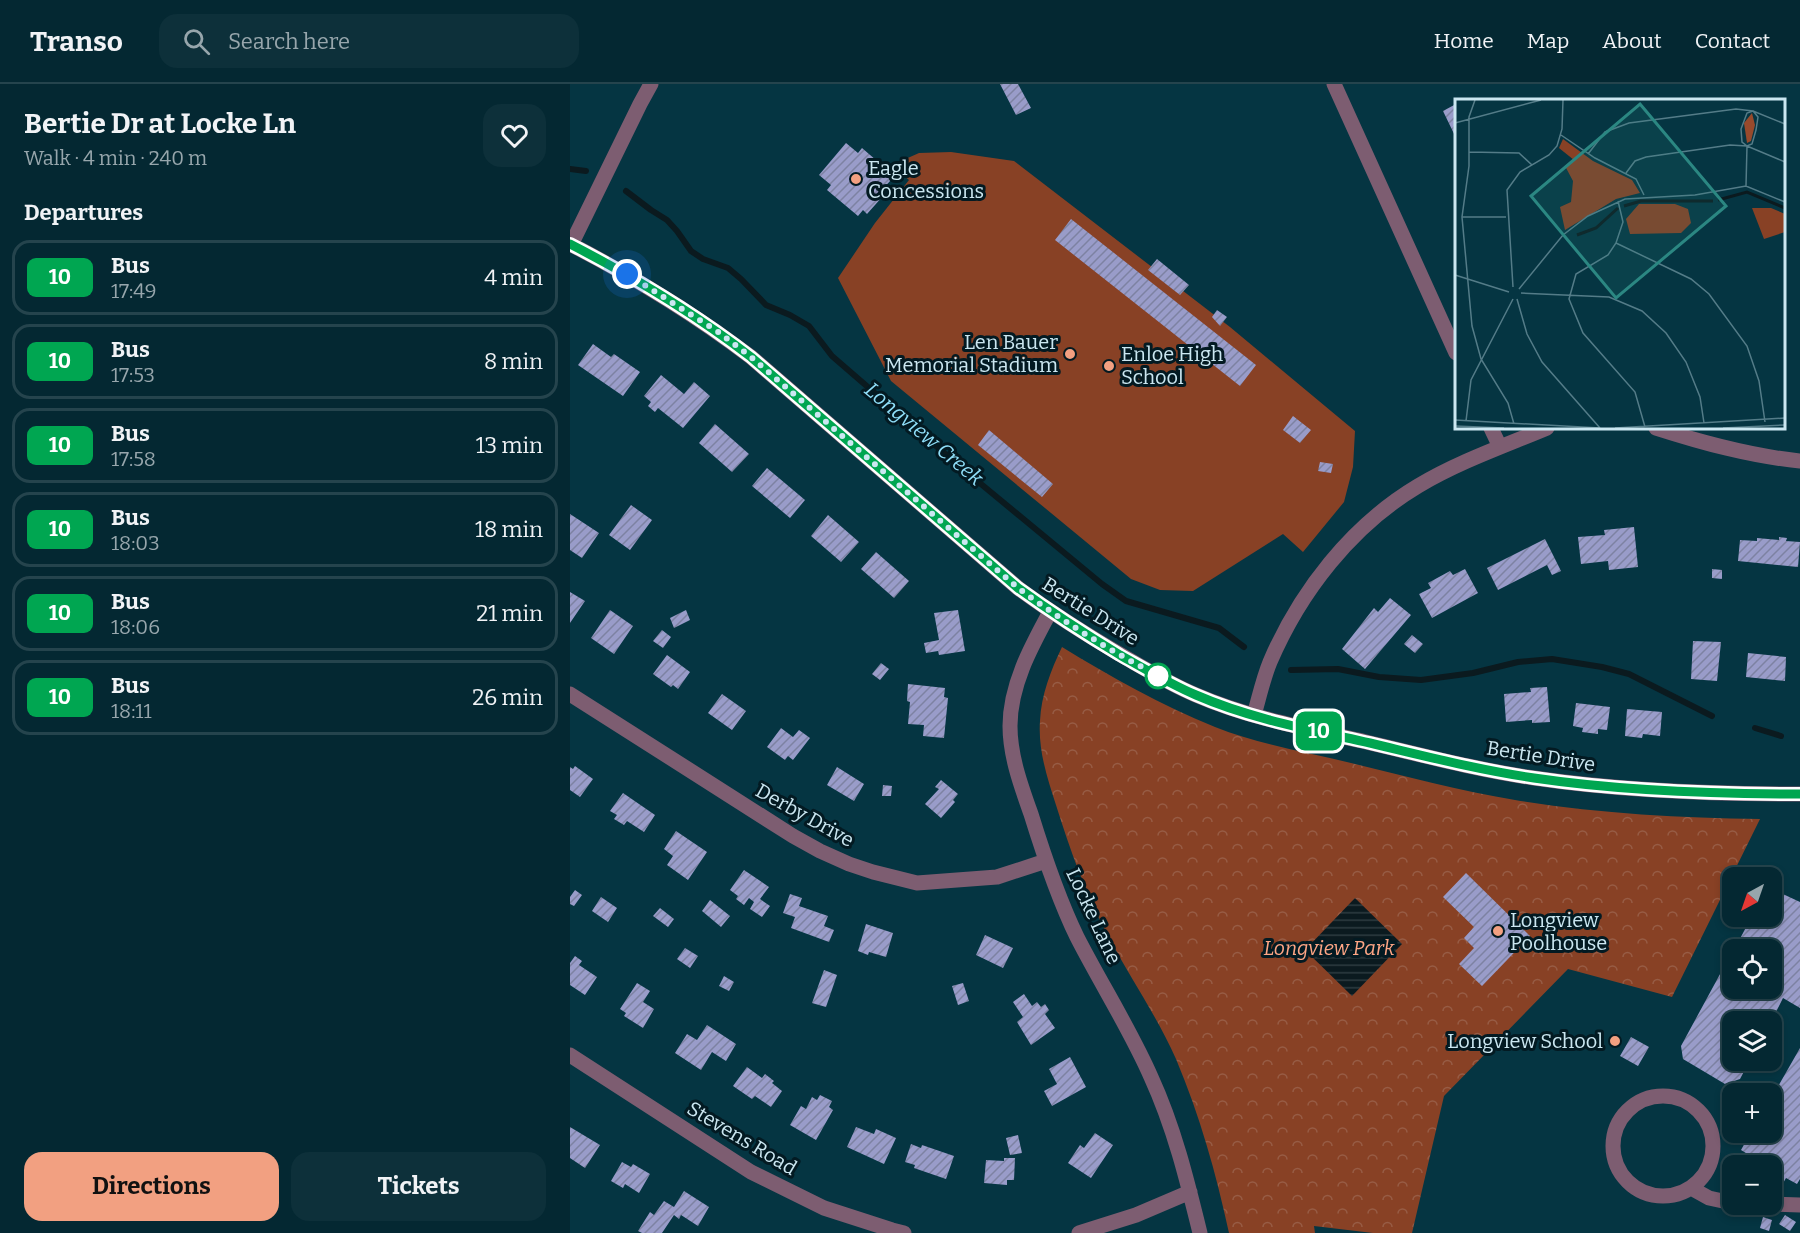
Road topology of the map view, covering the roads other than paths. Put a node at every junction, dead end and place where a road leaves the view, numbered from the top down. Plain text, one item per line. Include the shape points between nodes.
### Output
1 (651, 84) edge
2 (1334, 84) edge
3 (571, 245) edge
4 (1455, 350) edge
5 (1491, 429) edge
6 (1545, 429) edge
7 (1659, 429) edge
8 (1500, 447) junction
9 (1800, 461) edge
10 (1050, 612) junction
11 (570, 694) edge
12 (1254, 715) junction
13 (1800, 794) edge
14 (1046, 861) junction
15 (570, 1055) edge
16 (1691, 1188) junction
17 (1190, 1192) junction
18 (1722, 1201) edge
19 (1782, 1204) edge
20 (1800, 1204) edge
21 (904, 1233) edge
22 (1079, 1233) edge
23 (1200, 1233) edge

1 - 3 street
2 - 4 street
3 - 10 street, Bertie Drive via 627,274 751,357
5 - 8 street
6 - 8 street
7 - 9 street via 1750,455
8 - 12 street via 1417,487 1383,511 1339,552 1300,603 1286,629 1269,664
10 - 12 street, Bertie Drive via 1187,691
10 - 14 street, Locke Lane via 1026,657 1014,694 1010,724 1014,758
11 - 14 street, Derby Drive via 793,836 857,866 916,883 997,877
12 - 13 street, Bertie Drive via 1469,767 1533,778 1669,792
14 - 17 street, Locke Lane via 1077,937 1152,1078
15 - 21 street, Stevens Road via 751,1172 824,1208
16 - 16 street via 1711,1161 1710,1129 1702,1114 1674,1097 1657,1096 1641,1101 1618,1124 1613,1140 1620,1171 1630,1184 1660,1196
16 - 18 street
17 - 22 street
17 - 23 street, Locke Lane
19 - 20 street

